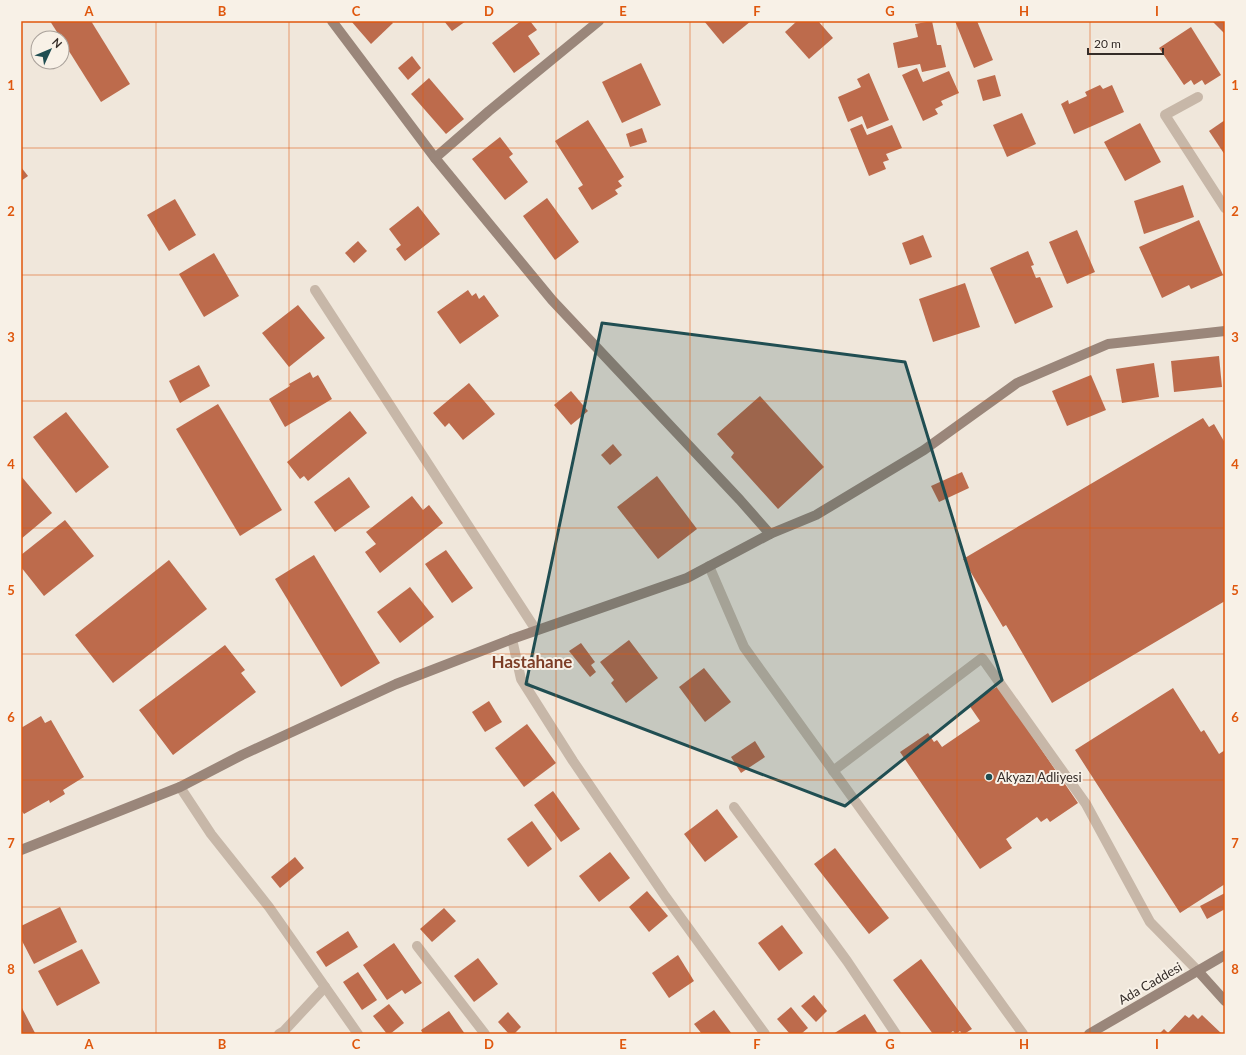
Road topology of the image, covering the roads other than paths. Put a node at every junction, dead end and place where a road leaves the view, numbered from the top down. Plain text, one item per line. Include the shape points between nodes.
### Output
1 (332, 21) edge
2 (599, 21) edge
3 (1198, 97) dead end
4 (435, 158) junction
5 (1225, 208) edge
6 (315, 290) dead end
7 (1225, 331) edge
8 (770, 534) junction
9 (709, 566) junction
10 (536, 630) junction
11 (512, 639) junction
12 (833, 771) junction
13 (180, 787) junction
14 (734, 807) dead end
15 (21, 850) edge
16 (416, 946) dead end
17 (1225, 955) edge
18 (1198, 971) junction
19 (325, 987) junction
20 (1225, 1001) edge
21 (279, 1034) edge
22 (358, 1034) edge
23 (485, 1034) edge
24 (764, 1034) edge
25 (896, 1034) edge
26 (1024, 1034) edge
27 (1089, 1034) edge

1 - 4 street
2 - 4 street
3 - 5 street via 1165,115
4 - 8 street via 552,300
6 - 10 street
7 - 8 street via 1108,344 1017,383 924,450 816,515
8 - 9 street
9 - 10 street via 687,578
9 - 12 street via 744,647
10 - 11 street
11 - 13 street via 396,684 242,755
11 - 24 street via 521,679 573,761 665,896
12 - 18 street via 982,658 1086,804 1150,922
12 - 26 street
13 - 15 street
13 - 19 street via 211,834 270,907
14 - 25 street via 847,961
16 - 23 street
17 - 18 street, Ada Caddesi
18 - 20 street
18 - 27 street, Ada Caddesi
19 - 21 street
19 - 22 street

